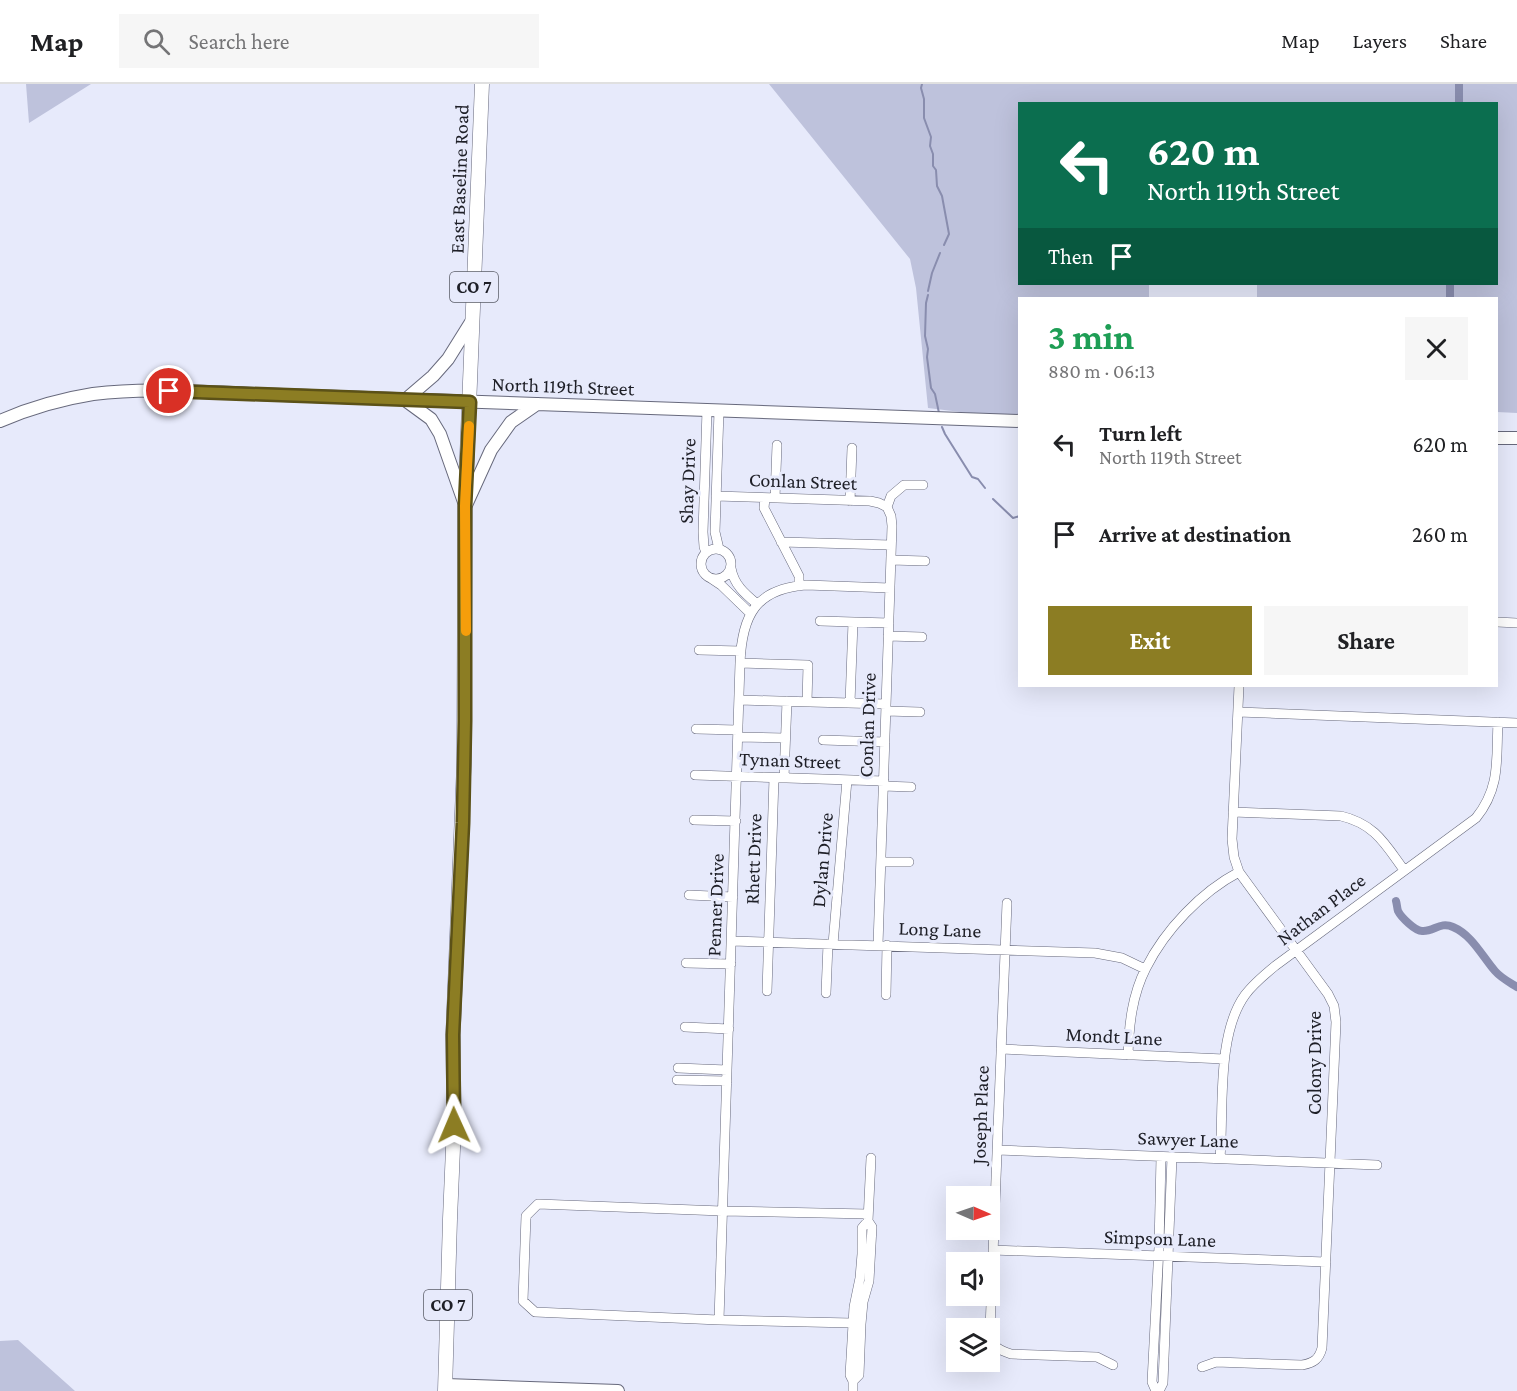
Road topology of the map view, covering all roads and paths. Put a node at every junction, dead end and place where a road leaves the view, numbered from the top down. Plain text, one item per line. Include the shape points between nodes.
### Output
1 (482, 84) edge
2 (473, 319) junction
3 (405, 400) junction
4 (470, 402) junction
5 (537, 404) junction
6 (713, 410) junction
7 (0, 421) edge
8 (1018, 421) edge
9 (1498, 438) edge
10 (1517, 438) edge
11 (777, 445) dead end
12 (852, 448) dead end
13 (923, 485) dead end
14 (716, 496) junction
15 (770, 498) junction
16 (850, 501) junction
17 (465, 506) junction
18 (887, 507) junction
19 (781, 542) junction
20 (891, 544) junction
21 (719, 549) junction
22 (706, 552) junction
23 (891, 560) junction
24 (925, 561) dead end
25 (731, 568) junction
26 (712, 579) junction
27 (800, 586) junction
28 (890, 588) junction
29 (757, 604) junction
30 (750, 613) junction
31 (820, 621) dead end
32 (853, 622) junction
33 (1498, 622) edge
34 (889, 623) junction
35 (1517, 623) edge
36 (888, 636) junction
37 (922, 637) dead end
38 (699, 650) dead end
39 (741, 651) junction
40 (740, 663) junction
41 (1239, 687) edge
42 (739, 700) junction
43 (787, 701) junction
44 (807, 702) junction
45 (850, 703) junction
46 (886, 708) junction
47 (920, 712) dead end
48 (1238, 712) junction
49 (1498, 722) junction
50 (1517, 723) edge
51 (696, 729) dead end
52 (738, 734) junction
53 (785, 738) junction
54 (823, 740) dead end
55 (885, 742) junction
56 (695, 776) dead end
57 (737, 777) junction
58 (779, 778) junction
59 (847, 780) junction
60 (884, 784) junction
61 (911, 787) dead end
62 (1233, 812) junction
63 (694, 820) dead end
64 (736, 821) junction
65 (881, 862) junction
66 (909, 862) dead end
67 (1404, 870) junction
68 (1239, 872) junction
69 (689, 895) dead end
70 (733, 897) junction
71 (1007, 903) dead end
72 (732, 941) junction
73 (768, 942) junction
74 (830, 944) junction
75 (883, 945) junction
76 (1005, 949) junction
77 (1296, 950) junction
78 (686, 963) dead end
79 (731, 964) junction
80 (1145, 969) junction
81 (767, 991) dead end
82 (826, 993) dead end
83 (886, 995) dead end
84 (685, 1028) dead end
85 (729, 1029) junction
86 (1001, 1049) junction
87 (1128, 1055) junction
88 (1224, 1059) junction
89 (678, 1068) dead end
90 (727, 1070) junction
91 (677, 1080) dead end
92 (727, 1082) junction
93 (997, 1150) junction
94 (1161, 1157) junction
95 (1173, 1157) junction
96 (871, 1158) dead end
97 (1220, 1158) junction
98 (1331, 1163) junction
99 (1377, 1165) dead end
100 (722, 1211) junction
101 (868, 1217) junction
102 (993, 1250) junction
103 (1158, 1256) junction
104 (1169, 1256) junction
105 (1326, 1263) junction
106 (990, 1318) edge
107 (719, 1320) junction
108 (852, 1323) junction
109 (1000, 1350) edge
110 (1113, 1365) dead end
111 (1202, 1367) dead end
112 (853, 1386) edge
113 (446, 1388) edge
114 (618, 1391) edge
115 (1158, 1391) edge

1 - 2 main road, East Baseline Road / CO 7
2 - 3 main road via 448,359
2 - 4 main road, East Baseline Road / CO 7
3 - 4 main road, North 119th Street
3 - 7 main road, North 119th Street via 129,391 57,401
3 - 17 main road via 431,419 440,434
4 - 5 main road, North 119th Street
4 - 17 main road, East Baseline Road / CO 7
5 - 6 main road, North 119th Street
5 - 17 main road via 511,422 491,450
6 - 8 main road, North 119th Street
6 - 14 street, Shay Drive
6 - 22 street, Shay Drive via 703,532
9 - 10 main road
11 - 15 street
12 - 16 street
13 - 18 street via 904,485 891,496
14 - 15 street, Conlan Street
14 - 21 street, Shay Drive via 715,532
15 - 16 street, Conlan Street
15 - 19 street via 764,508
16 - 18 street, Conlan Street via 870,501
17 - 113 main road, East Baseline Road / CO 7 via 465,753 453,1024
18 - 20 street, Conlan Drive via 892,525
19 - 20 street
19 - 27 street via 799,576
20 - 23 street, Conlan Drive
21 - 22 street, Shay Drive
21 - 25 street, Shay Drive via 730,558
22 - 26 street, Shay Drive via 701,560 702,570
23 - 24 street
23 - 28 street, Conlan Drive
25 - 26 street via 726,576
25 - 29 street, Shay Drive via 739,587
26 - 30 street
27 - 28 street
27 - 29 street via 781,589
28 - 34 street, Conlan Drive
29 - 30 street, Penner Drive
30 - 39 street, Penner Drive
31 - 32 street
32 - 34 street
32 - 45 street
33 - 35 street
34 - 36 street, Conlan Drive
36 - 37 street
36 - 46 street, Conlan Drive
38 - 39 street
39 - 40 street, Penner Drive
40 - 42 street, Penner Drive
40 - 44 street via 808,665
41 - 48 street, Colony Drive
42 - 43 street
42 - 52 street, Penner Drive
43 - 44 street
43 - 53 street, Rhett Drive
44 - 45 street
45 - 46 street
46 - 47 street
46 - 55 street, Conlan Drive
48 - 49 street
48 - 62 street, Colony Drive
49 - 50 street
49 - 67 street, Nathan Place via 1494,784 1484,808 1476,818
51 - 52 street
52 - 53 street
52 - 57 street, Penner Drive
53 - 58 street, Rhett Drive
54 - 55 street
55 - 60 street, Conlan Drive
56 - 57 street, Tynan Street
57 - 58 street, Tynan Street
57 - 64 street, Penner Drive
58 - 59 street, Tynan Street
58 - 73 street, Rhett Drive
59 - 60 street, Tynan Street
59 - 74 street, Dylan Drive
60 - 61 street, Tynan Street
60 - 65 street, Conlan Drive
62 - 67 street via 1353,819 1377,834
62 - 68 street, Colony Drive via 1232,839
63 - 64 street
64 - 70 street, Penner Drive
65 - 66 street
65 - 75 street, Conlan Drive
67 - 77 street, Nathan Place
68 - 77 street, Colony Drive
68 - 80 street via 1184,915
69 - 70 street
70 - 72 street, Penner Drive
71 - 76 street, Joseph Place
72 - 73 street, Long Lane
72 - 79 street, Penner Drive
73 - 74 street, Long Lane
73 - 81 street, Rhett Drive
74 - 75 street, Long Lane
74 - 82 street, Dylan Drive
75 - 76 street, Long Lane
75 - 83 street, Conlan Drive
76 - 80 street, Long Lane via 1095,953 1122,958
76 - 86 street, Joseph Place
77 - 88 street, Nathan Place via 1257,980 1244,997 1233,1016
77 - 98 street, Colony Drive via 1334,1006
78 - 79 street
79 - 85 street, Penner Drive
80 - 87 street via 1129,1024
84 - 85 street
85 - 90 street, Penner Drive
86 - 87 street, Mondt Lane
86 - 93 street, Joseph Place
87 - 88 street, Mondt Lane
88 - 97 street, Nathan Place
89 - 90 street
90 - 92 street, Penner Drive
91 - 92 street
92 - 100 street, Penner Drive
93 - 94 street, Sawyer Lane
93 - 102 street, Joseph Place
94 - 95 street, Sawyer Lane
94 - 103 street
95 - 97 street, Sawyer Lane
95 - 104 street
96 - 101 street
97 - 98 street, Sawyer Lane
98 - 99 street, Sawyer Lane
98 - 105 street, Colony Drive
100 - 101 street
100 - 107 street, Penner Drive
100 - 107 street via 538,1204 526,1216 523,1301 534,1312
101 - 108 street via 862,1228 861,1270
101 - 112 street via 872,1227 869,1281 863,1302 859,1375
102 - 103 street, Simpson Lane
102 - 106 street, Joseph Place
103 - 104 street, Simpson Lane
103 - 115 street via 1152,1382
104 - 105 street, Simpson Lane
104 - 115 street via 1163,1383
105 - 111 street, Colony Drive via 1322,1348 1316,1360 1302,1365 1216,1362
107 - 108 street
108 - 112 street
109 - 110 street via 1011,1354 1097,1357
113 - 114 main road

